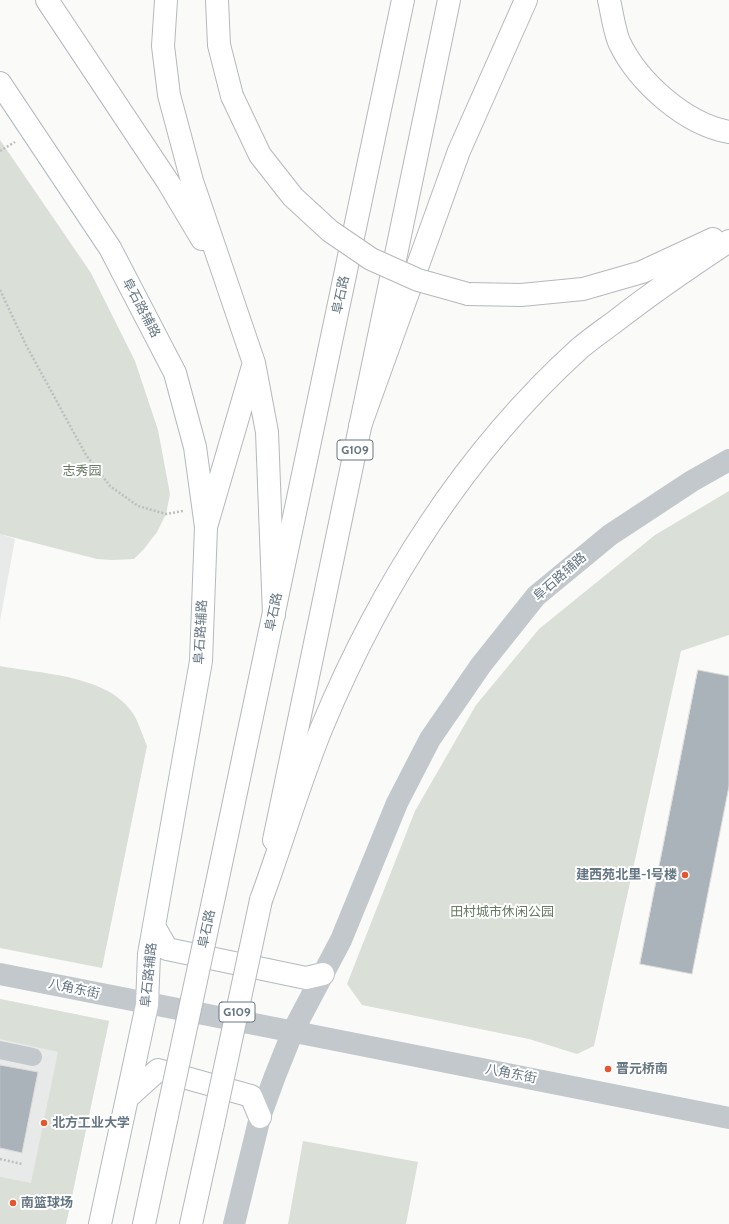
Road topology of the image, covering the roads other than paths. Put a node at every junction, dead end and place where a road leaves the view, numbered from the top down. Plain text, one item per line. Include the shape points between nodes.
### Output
1 (47, 0) edge
2 (166, 0) edge
3 (217, 0) edge
4 (403, 0) edge
5 (449, 0) edge
6 (526, 0) edge
7 (609, 0) edge
8 (0, 83) edge
9 (729, 132) edge
10 (729, 232) edge
11 (729, 241) edge
12 (228, 282) junction
13 (254, 363) junction
14 (360, 426) junction
15 (729, 460) edge
16 (204, 517) junction
17 (274, 615) junction
18 (261, 900) junction
19 (155, 928) junction
20 (0, 974) edge
21 (323, 974) junction
22 (147, 1005) junction
23 (293, 1031) junction
24 (0, 1050) edge
25 (34, 1056) dead end
26 (127, 1098) junction
27 (260, 1117) junction
28 (729, 1118) edge
29 (100, 1224) edge
30 (144, 1224) edge
31 (191, 1224) edge
32 (234, 1224) edge

1 - 12 main road via 168,182
2 - 12 main road via 163,46 170,95 192,181
3 - 10 main road, bridge via 219,45 232,96 260,155 293,196 330,231 371,259 418,280 468,294 522,295 582,289 642,272
4 - 17 main road, 阜石路
5 - 14 main road, G109
6 - 14 main road via 459,151
7 - 9 main road via 619,41 642,79 679,110 718,130
8 - 16 main road, 阜石路辅路 via 110,248 175,373 195,447
11 - 18 main road via 652,293 582,346 520,406 462,478 408,556 362,641 322,728
12 - 13 main road
13 - 16 main road
13 - 17 main road via 267,432
14 - 18 main road, G109
15 - 21 street, 阜石路辅路 via 610,535 542,590 481,665 430,739 397,803 342,940
16 - 19 main road, 阜石路辅路 via 201,661
17 - 30 main road, 阜石路, bridge
18 - 31 main road, G109, bridge
19 - 21 main road via 168,949 306,978
19 - 22 main road, 阜石路辅路 via 149,954
20 - 22 street, 八角东街
21 - 23 street, 阜石路辅路
22 - 23 street, 八角东街
22 - 26 main road, 阜石路辅路
23 - 27 street, 阜石路辅路
23 - 28 street, 八角东街
24 - 25 street
26 - 27 main road via 158,1070 251,1096
26 - 29 main road, 阜石路辅路
27 - 32 street, 阜石路辅路

